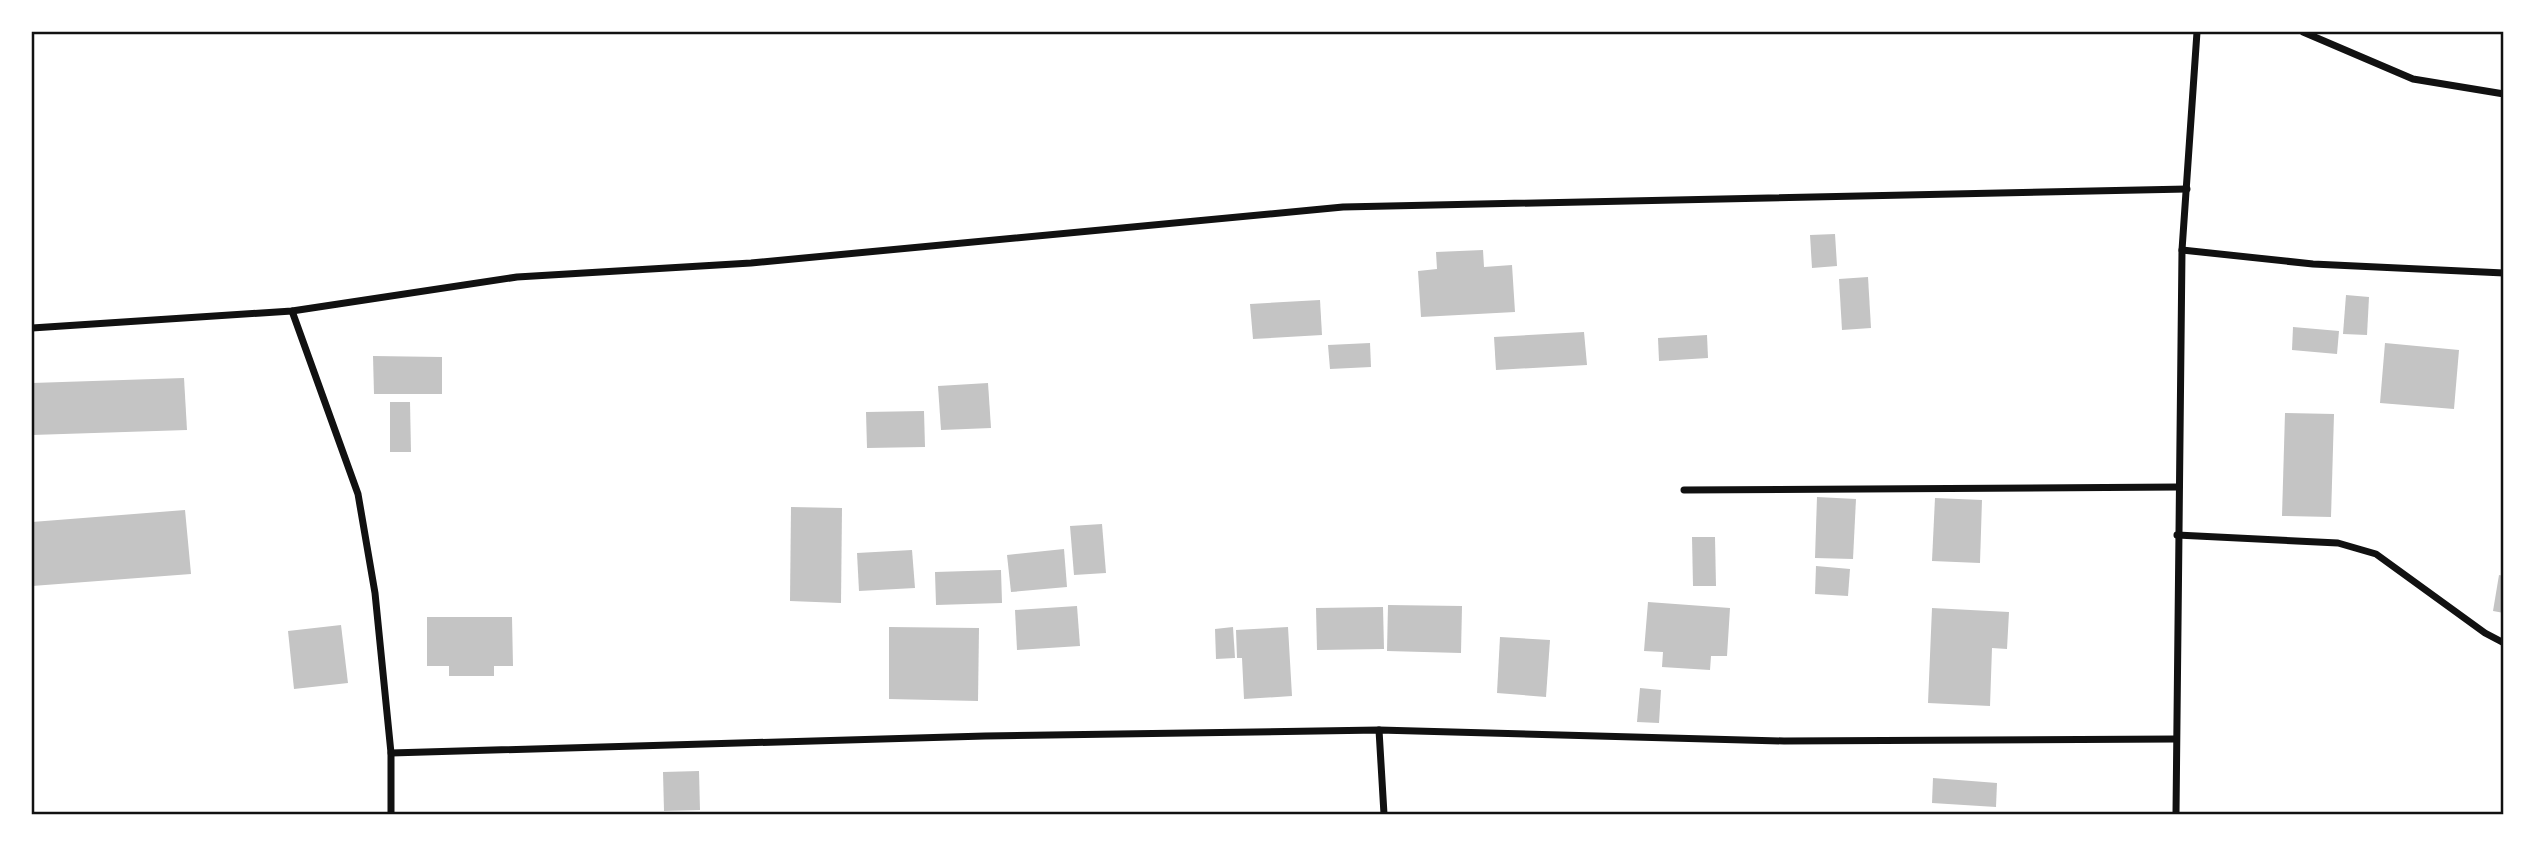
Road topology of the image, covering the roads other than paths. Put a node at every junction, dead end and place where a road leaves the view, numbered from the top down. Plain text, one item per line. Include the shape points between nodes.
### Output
1 (2197, 32) edge
2 (2303, 32) edge
3 (2504, 94) edge
4 (2187, 189) junction
5 (2182, 250) junction
6 (2504, 273) edge
7 (292, 312) junction
8 (32, 328) edge
9 (2179, 487) junction
10 (1685, 490) dead end
11 (2177, 536) junction
12 (2504, 643) edge
13 (1379, 730) junction
14 (2176, 739) junction
15 (391, 753) junction
16 (391, 814) edge
17 (1384, 814) edge
18 (2176, 814) edge

1 - 4 street
2 - 3 street via 2413,79
4 - 5 street
4 - 7 street via 1343,207 779,261 517,277
5 - 6 street via 2313,264
5 - 9 street
7 - 8 street
7 - 15 street via 358,494 375,593
9 - 10 street
9 - 11 street
11 - 12 street via 2338,543 2376,554
11 - 14 street
13 - 14 street via 1784,741
13 - 15 street
13 - 17 street
14 - 18 street
15 - 16 street

